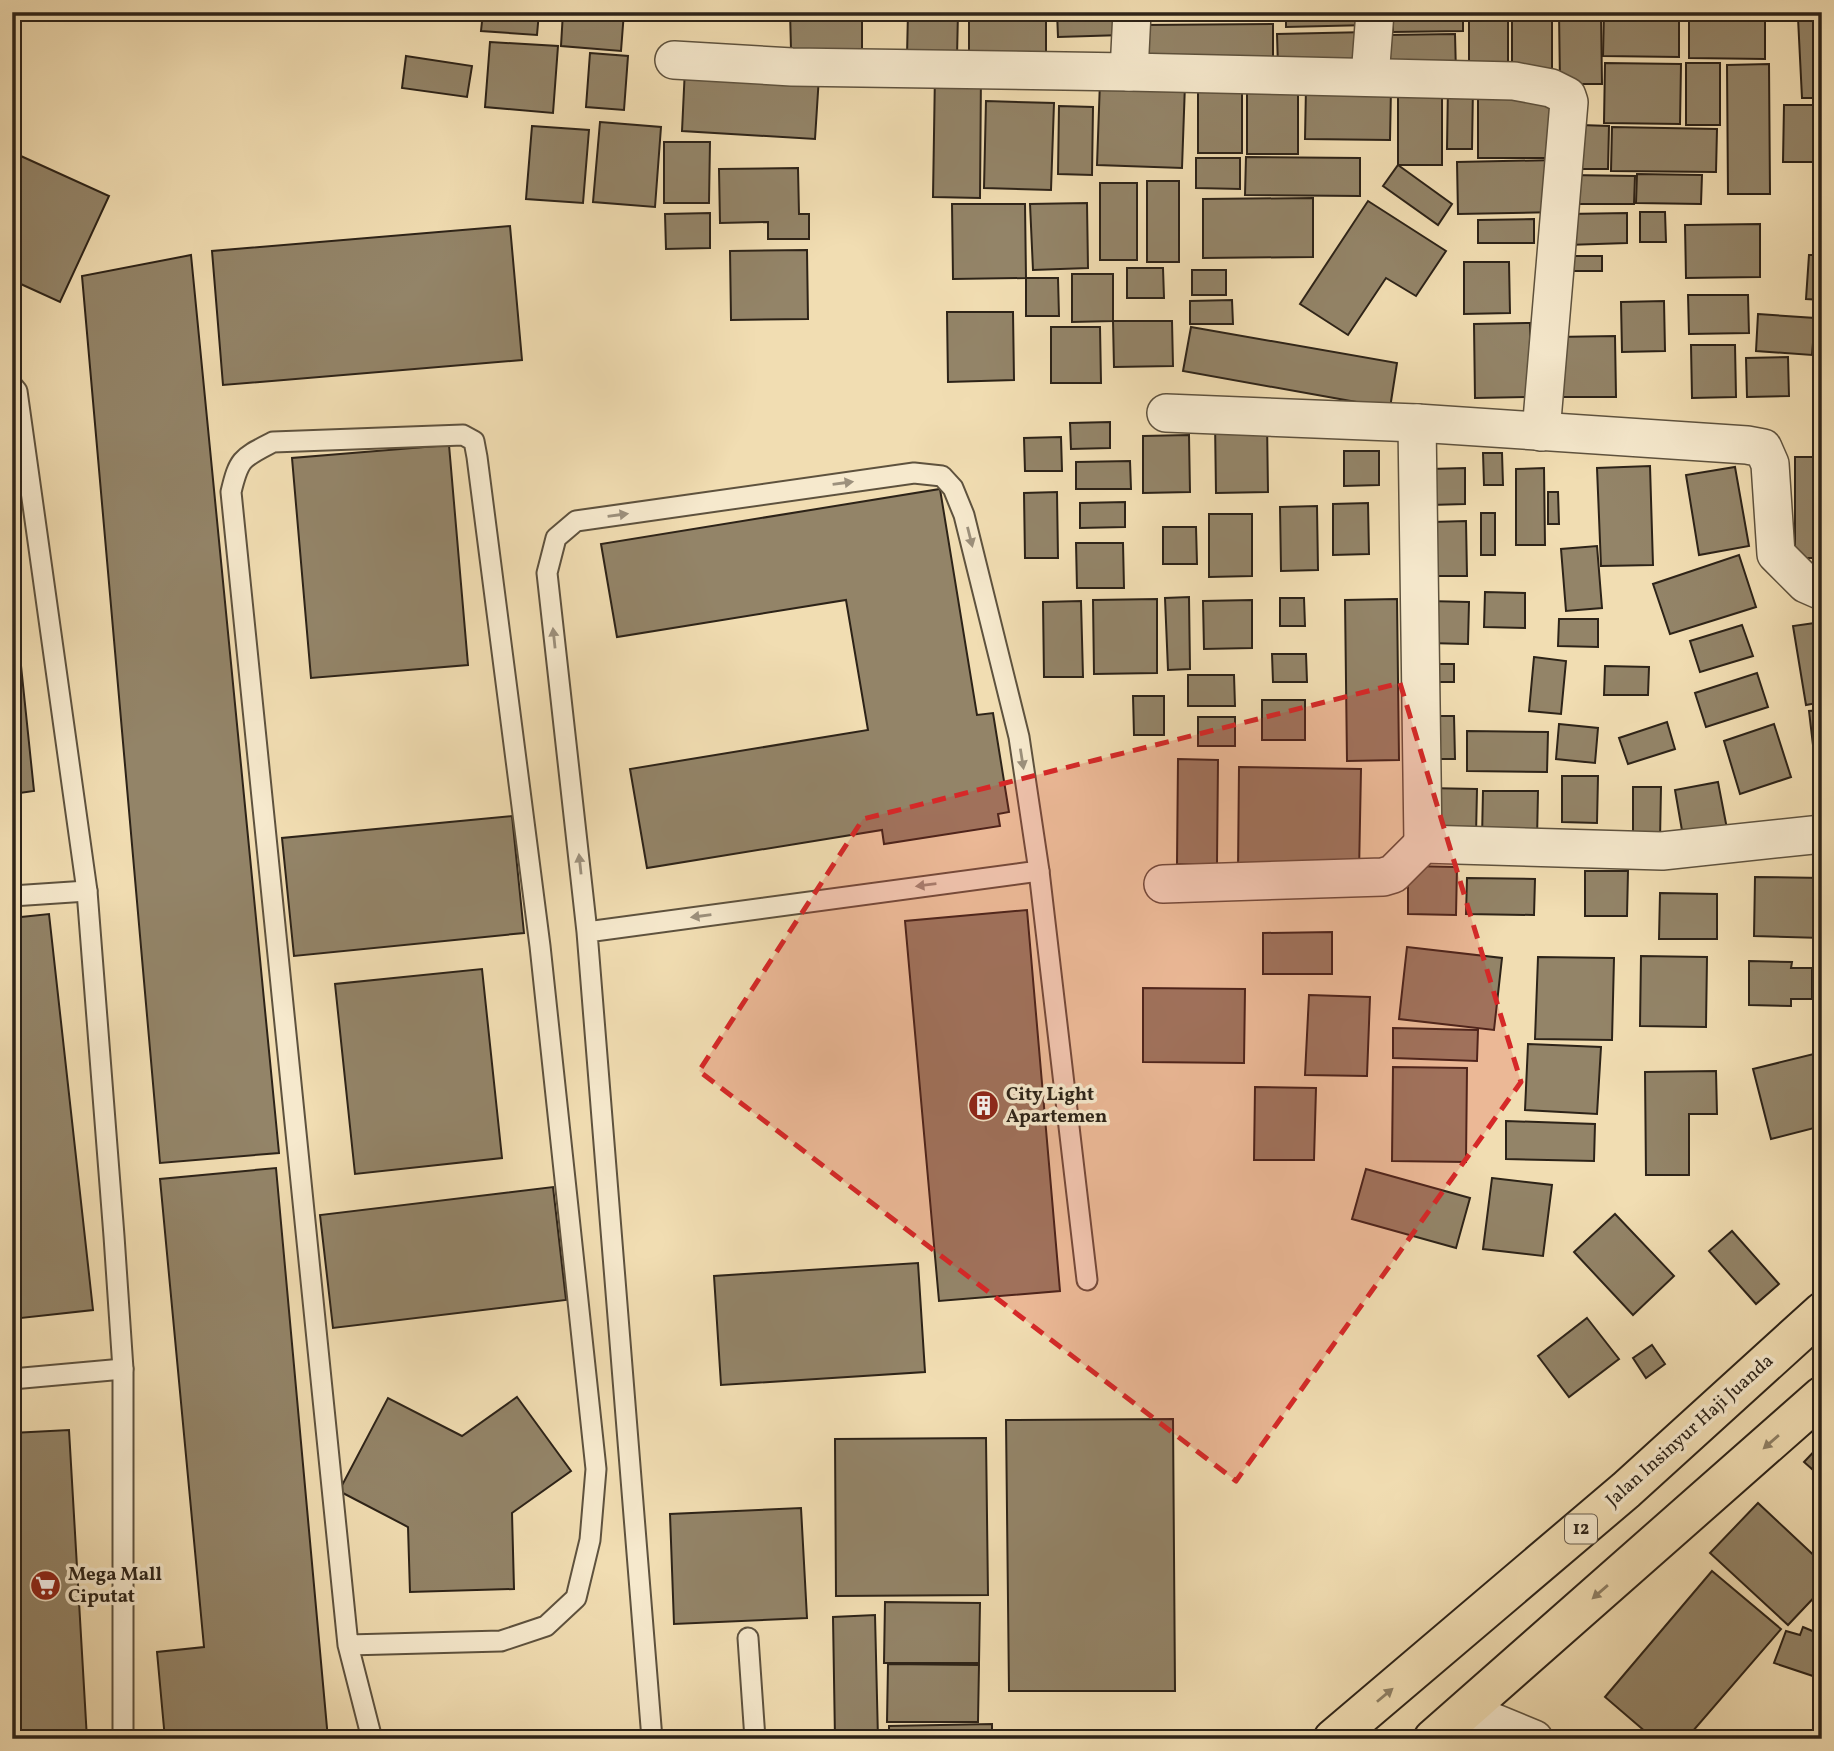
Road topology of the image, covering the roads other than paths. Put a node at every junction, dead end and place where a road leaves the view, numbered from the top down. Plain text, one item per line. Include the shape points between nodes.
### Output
1 (1132, 12) edge
2 (1375, 12) edge
3 (674, 60) dead end
4 (1129, 72) junction
5 (1370, 78) junction
6 (12, 385) edge
7 (1166, 413) dead end
8 (1417, 423) junction
9 (1541, 432) junction
10 (1822, 591) edge
11 (1822, 834) edge
12 (1423, 844) junction
13 (1039, 871) junction
14 (1163, 884) dead end
15 (87, 891) junction
16 (12, 896) edge
17 (587, 932) junction
18 (1087, 1280) dead end
19 (1822, 1311) edge
20 (123, 1369) junction
21 (12, 1379) edge
22 (1822, 1396) edge
23 (748, 1638) dead end
24 (348, 1645) junction
25 (1466, 1711) junction
26 (123, 1739) edge
27 (372, 1739) edge
28 (652, 1739) edge
29 (755, 1739) edge
30 (1333, 1739) edge
31 (1433, 1739) edge
32 (1534, 1739) edge

1 - 4 street
2 - 5 street
3 - 4 street via 792,67
4 - 5 street
5 - 9 street via 1514,81 1567,96
6 - 15 lane via 17,391
7 - 8 street
8 - 9 street
8 - 12 street
9 - 10 street via 1763,448 1770,464 1776,554 1806,584
11 - 12 street via 1662,850
12 - 14 street via 1393,874 1383,877
13 -> 17 lane
17 -> 13 lane via 547,573 556,538 576,521 914,473 942,476 953,488 964,515 1019,737
13 - 18 lane
15 - 16 lane
15 - 20 lane
17 - 28 lane
30 -> 19 highway, Jalan Insinyur Haji Juanda / 12 via 1626,1490
20 - 21 lane
20 - 26 lane
22 -> 25 highway
23 - 29 lane
24 - 24 lane via 231,492 244,457 272,442 463,435 474,441 477,457 540,946 596,1469 590,1540 576,1598 546,1626 501,1642
24 - 27 lane
25 - 31 highway
25 - 32 street

